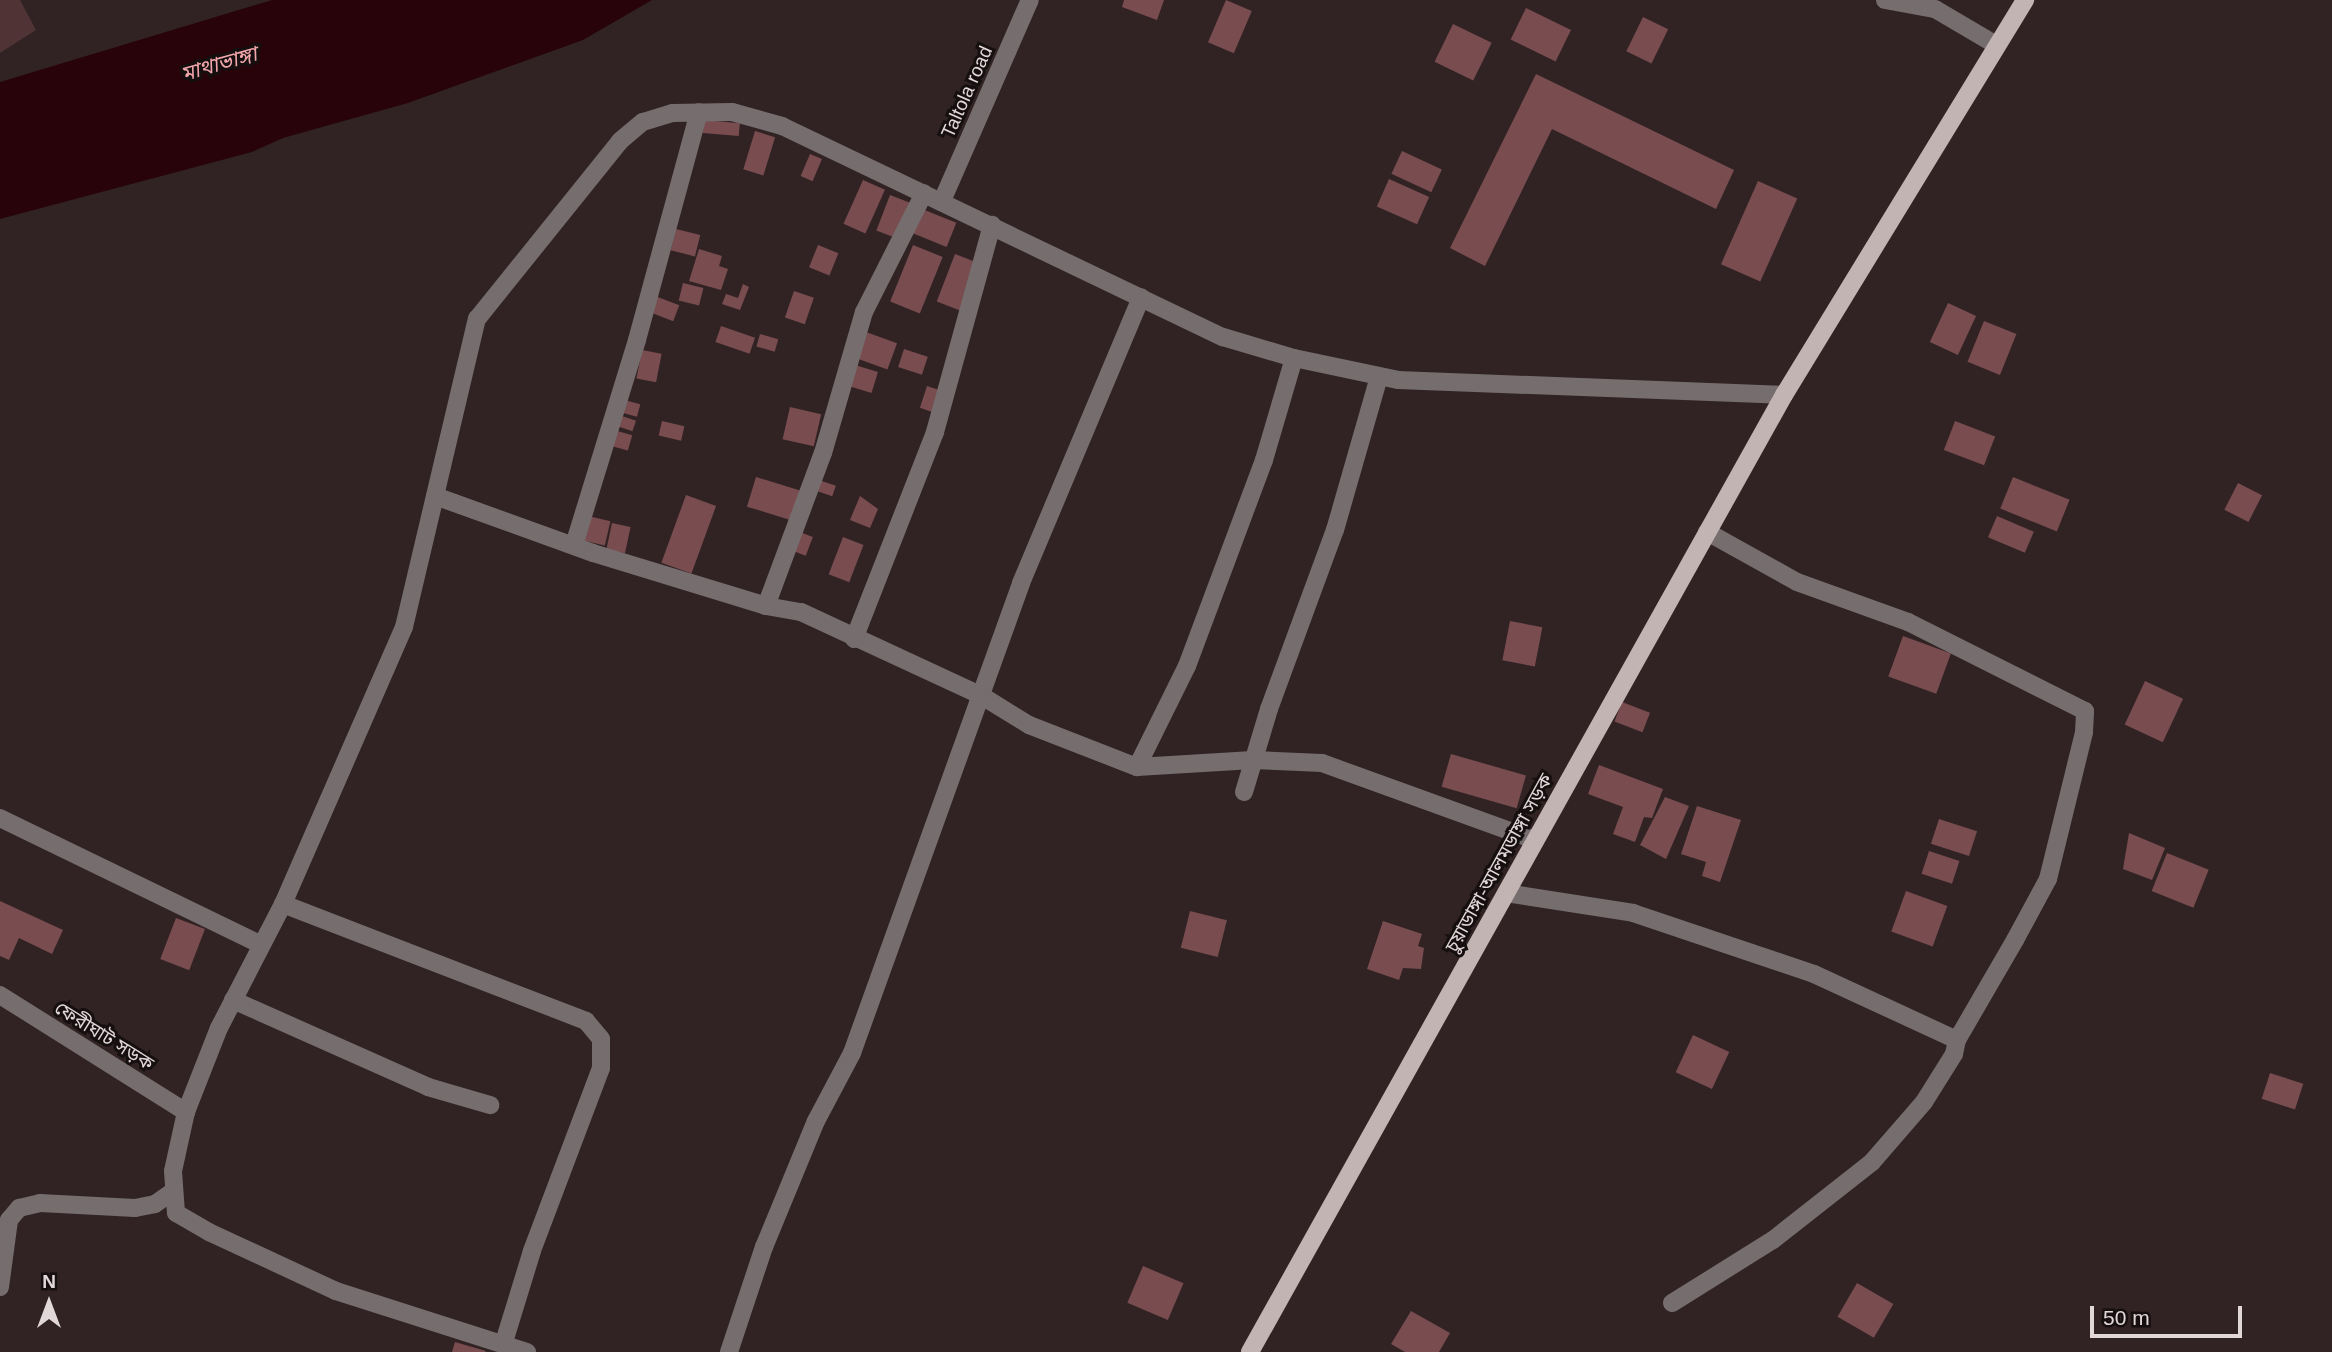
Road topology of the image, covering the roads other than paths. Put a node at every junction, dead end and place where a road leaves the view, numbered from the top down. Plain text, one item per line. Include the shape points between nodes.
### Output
1 (1030, 0) edge
2 (1885, 0) edge
3 (2025, 0) edge
4 (1996, 44) junction
5 (699, 113) junction
6 (924, 192) junction
7 (943, 201) junction
8 (992, 225) junction
9 (1140, 297) junction
10 (1294, 358) junction
11 (1379, 377) junction
12 (1784, 395) junction
13 (435, 496) junction
14 (1707, 532) junction
15 (574, 544) junction
16 (766, 606) junction
17 (855, 639) junction
18 (982, 696) junction
19 (1253, 760) junction
20 (1137, 766) junction
21 (1244, 793) dead end
22 (0, 818) edge
23 (1535, 840) junction
24 (1506, 893) junction
25 (283, 904) junction
26 (260, 944) junction
27 (0, 995) edge
28 (233, 1000) junction
29 (1957, 1041) junction
30 (490, 1105) dead end
31 (186, 1112) junction
32 (171, 1193) junction
33 (0, 1287) edge
34 (1672, 1303) dead end
35 (504, 1342) junction
36 (527, 1352) edge
37 (729, 1352) edge
38 (1250, 1352) edge

1 - 7 street, Taltola road
2 - 4 street via 1935,9
3 - 4 main road, চুয়াডাঙ্গা-আলমডাঙ্গা সড়ক
4 - 12 main road, চুয়াডাঙ্গা-আলমডাঙ্গা সড়ক
5 - 6 street via 732,112 782,126
5 - 13 street via 673,113 643,122 620,141 477,319
5 - 15 street via 637,340
6 - 7 street
6 - 16 street via 864,312 823,453
7 - 8 street
8 - 9 street
8 - 17 street via 935,432
9 - 10 street via 1223,337
9 - 18 street via 1044,526
10 - 11 street
10 - 20 street via 1264,460 1187,666
11 - 12 street
11 - 19 street via 1335,530
12 - 14 main road, চুয়াডাঙ্গা-আলমডাঙ্গা সড়ক
13 - 15 street
13 - 25 street via 404,627
14 - 23 main road, চুয়াডাঙ্গা-আলমডাঙ্গা সড়ক
14 - 29 street via 1797,582 1908,622 2085,711 2084,732 2048,879
15 - 16 street
16 - 17 street via 800,612
17 - 18 street
18 - 20 street via 1029,725
18 - 37 street via 852,1053 816,1121 764,1247
19 - 20 street
19 - 21 street
19 - 23 street via 1322,763
22 - 26 street
23 - 24 main road, চুয়াডাঙ্গা-আলমডাঙ্গা সড়ক
24 - 29 street via 1633,913 1814,974
24 - 38 main road, চুয়াডাঙ্গা-আলমডাঙ্গা সড়ক
25 - 26 street
25 - 35 street via 586,1021 601,1040 601,1068 532,1251
26 - 28 street
27 - 31 street, ফেরীঘাট সড়ক
28 - 30 street via 428,1087
28 - 31 street
29 - 34 street via 1954,1054 1924,1102 1872,1162 1773,1240
31 - 32 street
32 - 33 street via 155,1204 135,1208 40,1203 19,1208 9,1220
32 - 35 street via 176,1213 336,1291
35 - 36 street

